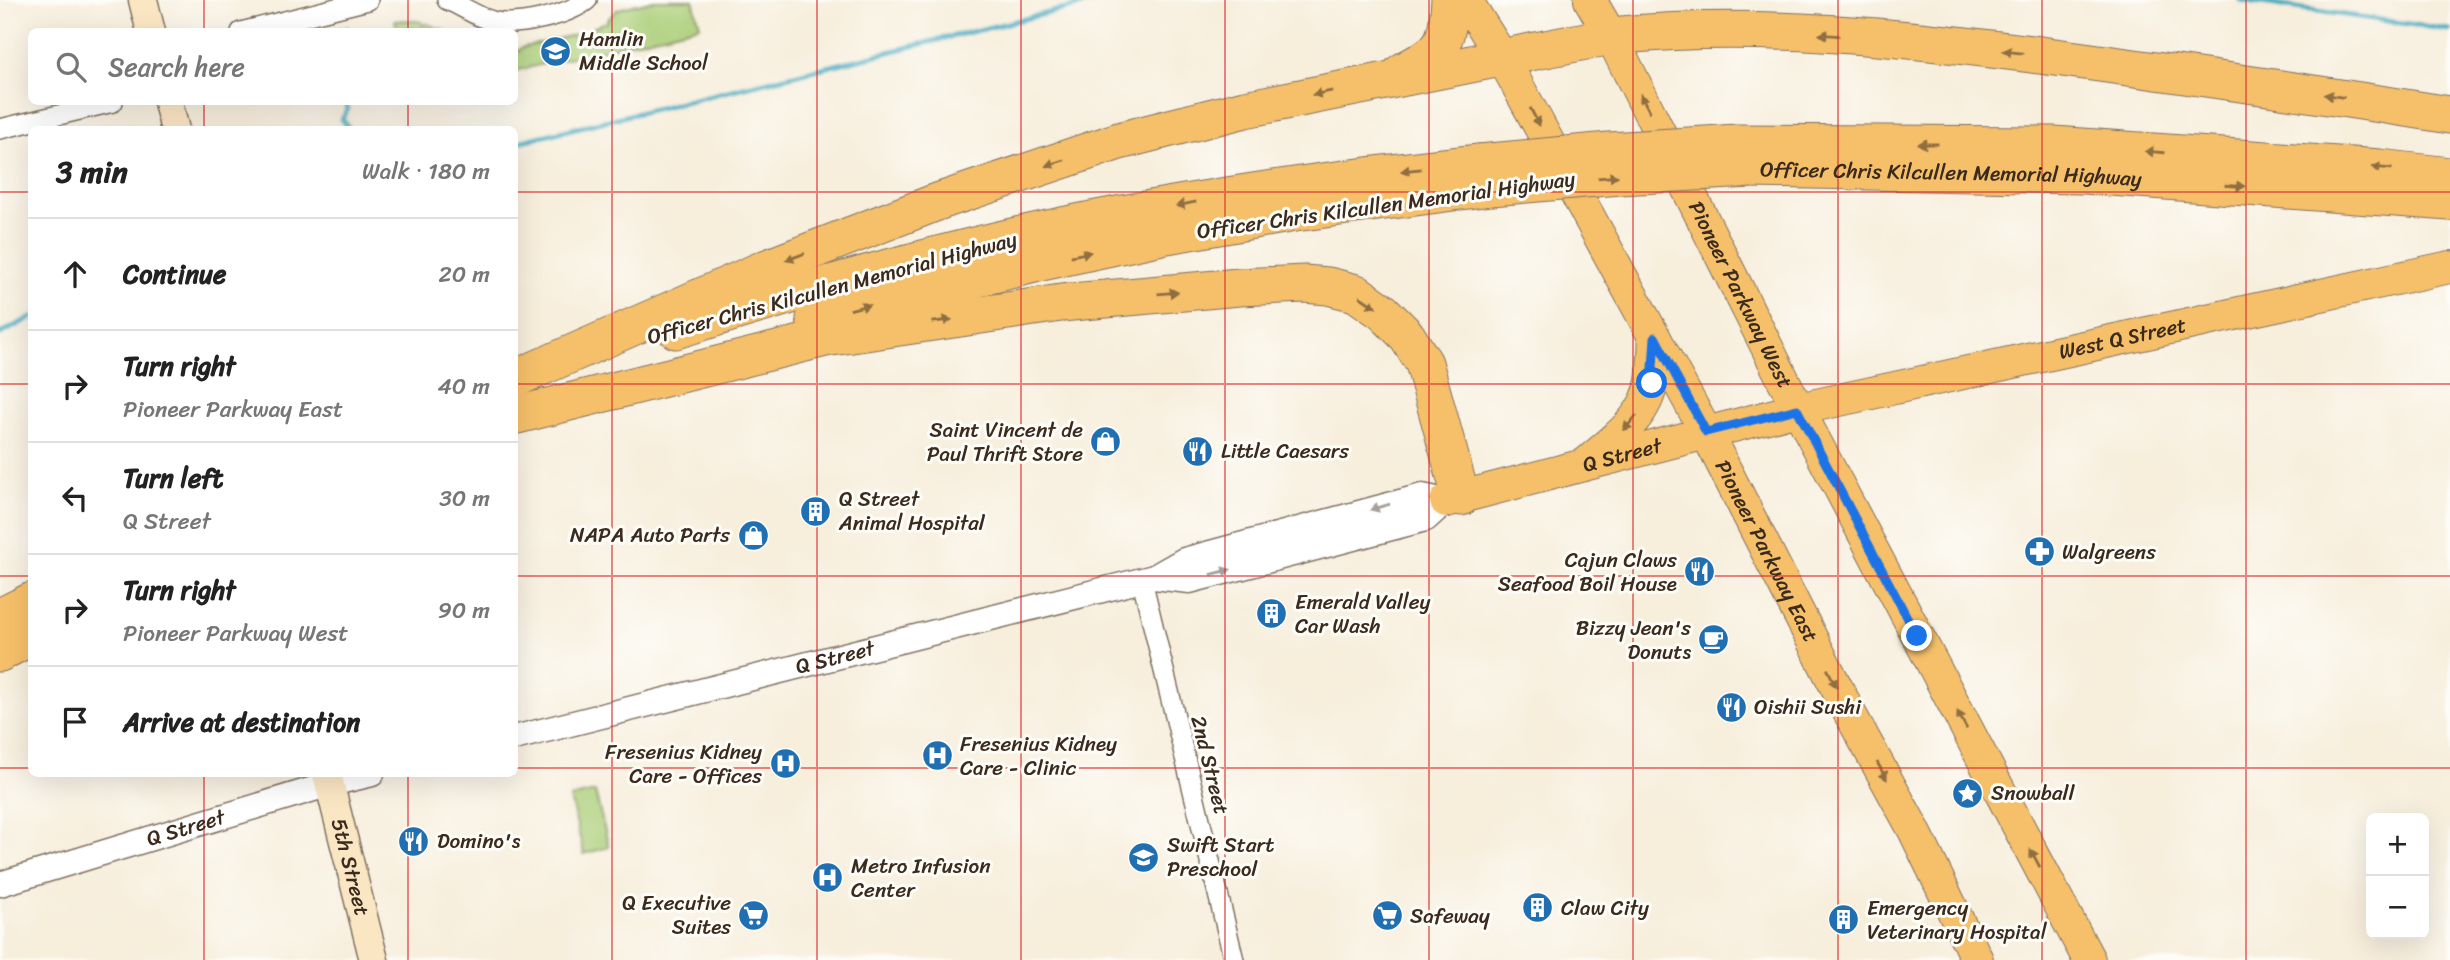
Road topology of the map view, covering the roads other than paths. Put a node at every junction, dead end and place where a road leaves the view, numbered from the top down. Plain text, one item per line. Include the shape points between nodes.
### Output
1 (143, 0) edge
2 (368, 0) edge
3 (447, 0) edge
4 (587, 0) edge
5 (1450, 0) edge
6 (1466, 0) edge
7 (1590, 0) edge
8 (150, 28) edge
9 (257, 28) edge
10 (1611, 36) junction
11 (1502, 57) junction
12 (1389, 79) junction
13 (100, 105) edge
14 (169, 105) edge
15 (2450, 114) edge
16 (174, 126) edge
17 (0, 129) edge
18 (1744, 156) junction
19 (2450, 176) edge
20 (2450, 202) edge
21 (2450, 267) edge
22 (1655, 337) junction
23 (518, 396) edge
24 (518, 397) edge
25 (518, 397) edge
26 (1797, 409) junction
27 (1706, 432) junction
28 (1586, 464) junction
29 (1454, 499) junction
30 (1148, 579) junction
31 (28, 603) edge
32 (0, 617) edge
33 (28, 638) edge
34 (0, 653) edge
35 (518, 737) edge
36 (329, 779) edge
37 (0, 884) edge
38 (374, 960) edge
39 (1234, 960) edge
40 (1977, 960) edge
41 (2090, 960) edge

1 - 8 main road
2 - 9 street
3 - 4 street via 505,23 571,9
5 - 12 highway via 1447,29 1435,53
6 - 11 main road, Pioneer Parkway East
7 - 10 main road, Pioneer Parkway West
10 - 11 highway
15 -> 10 highway via 1931,41 1735,30
26 -> 10 main road, Pioneer Parkway West
11 - 12 highway
11 -> 22 main road, Pioneer Parkway East
12 -> 23 highway via 1119,141 937,202 762,270
13 - 17 street
14 - 16 main road
19 -> 18 highway, Officer Chris Kilcullen Memorial Highway via 2381,167 2054,145
18 -> 20 highway, Officer Chris Kilcullen Memorial Highway
18 - 24 highway, Officer Chris Kilcullen Memorial Highway, bridge via 1609,151 1485,175 1368,175 1035,232 766,302
21 - 26 main road, West Q Street
22 - 27 main road, Pioneer Parkway East
22 -> 28 main road via 1646,402 1632,423
25 -> 29 highway via 825,338 1061,303 1239,287 1328,286 1356,293 1383,312 1406,335 1424,363
26 - 27 main road, Q Street
41 -> 26 main road, Pioneer Parkway West
27 - 28 main road, Q Street
27 -> 40 main road, Pioneer Parkway East
28 - 29 main road, Q Street
29 - 30 street, Q Street via 1422,496 1184,559
30 - 35 street, Q Street
30 - 39 street, 2nd Street
31 - 32 highway
33 - 34 highway
36 - 37 street, Q Street
36 - 38 main road, 5th Street

